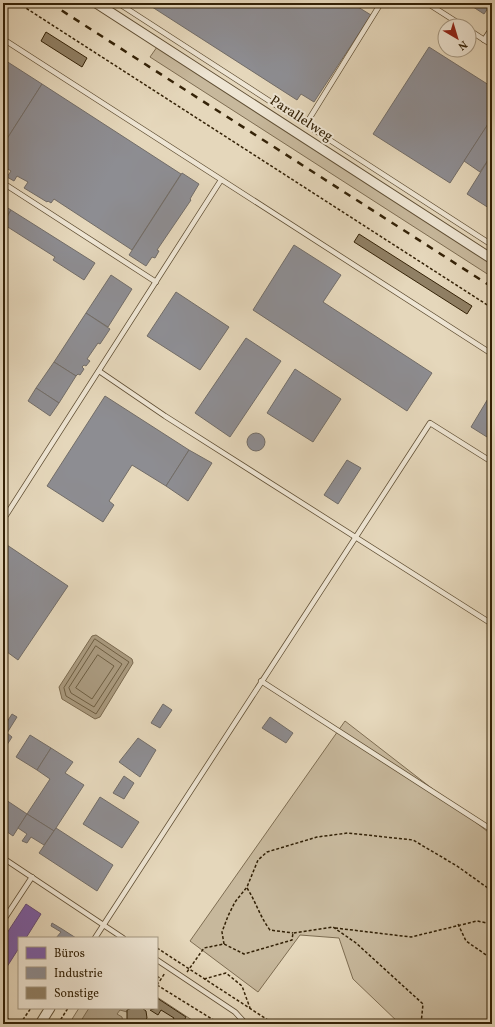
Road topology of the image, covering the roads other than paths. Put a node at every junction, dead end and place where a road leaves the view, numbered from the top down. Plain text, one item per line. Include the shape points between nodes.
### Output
1 (96, 3) edge
2 (118, 3) edge
3 (381, 3) edge
4 (428, 3) edge
5 (124, 5) edge
6 (451, 18) edge
7 (492, 28) edge
8 (477, 35) edge
9 (3, 39) edge
10 (484, 40) junction
11 (492, 45) edge
12 (306, 124) junction
13 (221, 180) junction
14 (3, 183) edge
15 (492, 245) edge
16 (492, 259) edge
17 (156, 282) junction
18 (492, 354) edge
19 (99, 371) junction
20 (492, 462) edge
21 (4, 517) edge
22 (355, 538) junction
23 (492, 624) edge
24 (261, 681) junction
25 (492, 830) edge
26 (3, 858) edge
27 (32, 877) junction
28 (3, 920) edge
29 (103, 925) junction
30 (96, 937) edge
31 (121, 937) edge
32 (158, 961) edge
33 (49, 1009) edge
34 (40, 1024) edge
35 (246, 1024) edge

1 - 16 street, Parallelweg
2 - 5 lane
3 - 12 lane
4 - 6 lane
5 - 12 lane
7 - 10 lane
8 - 10 lane
9 - 13 lane
10 - 11 lane
12 - 15 lane
13 - 17 lane
13 - 18 lane
14 - 17 lane
17 - 19 lane
19 - 21 lane
19 - 22 lane
20 - 22 lane via 430,423
22 - 23 lane
22 - 24 lane
24 - 25 lane
24 - 29 lane
26 - 27 lane
27 - 28 lane
27 - 29 lane
29 - 30 lane
29 - 31 lane
32 - 35 lane via 235,1012
33 - 34 street

